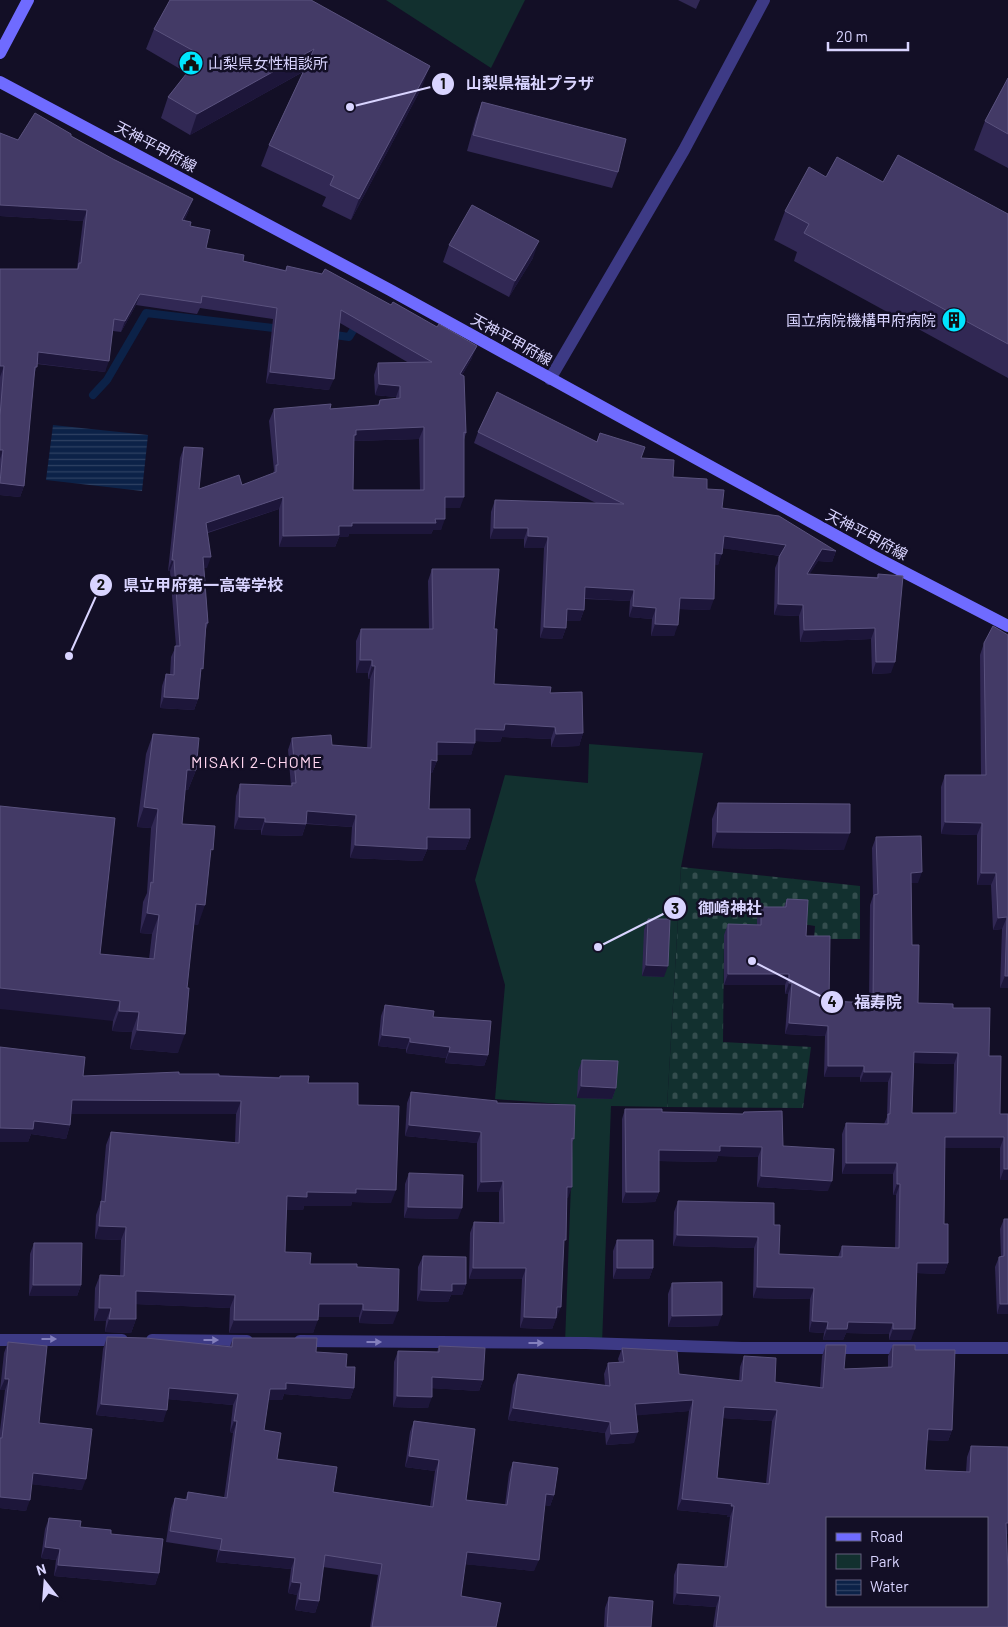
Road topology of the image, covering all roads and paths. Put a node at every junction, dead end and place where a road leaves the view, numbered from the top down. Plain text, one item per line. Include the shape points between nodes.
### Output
1 (28, 0) edge
2 (764, 0) edge
3 (0, 53) edge
4 (0, 82) edge
5 (550, 379) junction
6 (1008, 626) edge
7 (0, 1340) edge
8 (259, 1341) edge
9 (286, 1341) edge
10 (1008, 1348) edge

1 - 3 main road
2 - 5 street via 684,150
4 - 5 main road, 天神平甲府線
5 - 6 main road, 天神平甲府線
7 -> 8 street
9 -> 10 street via 742,1348

